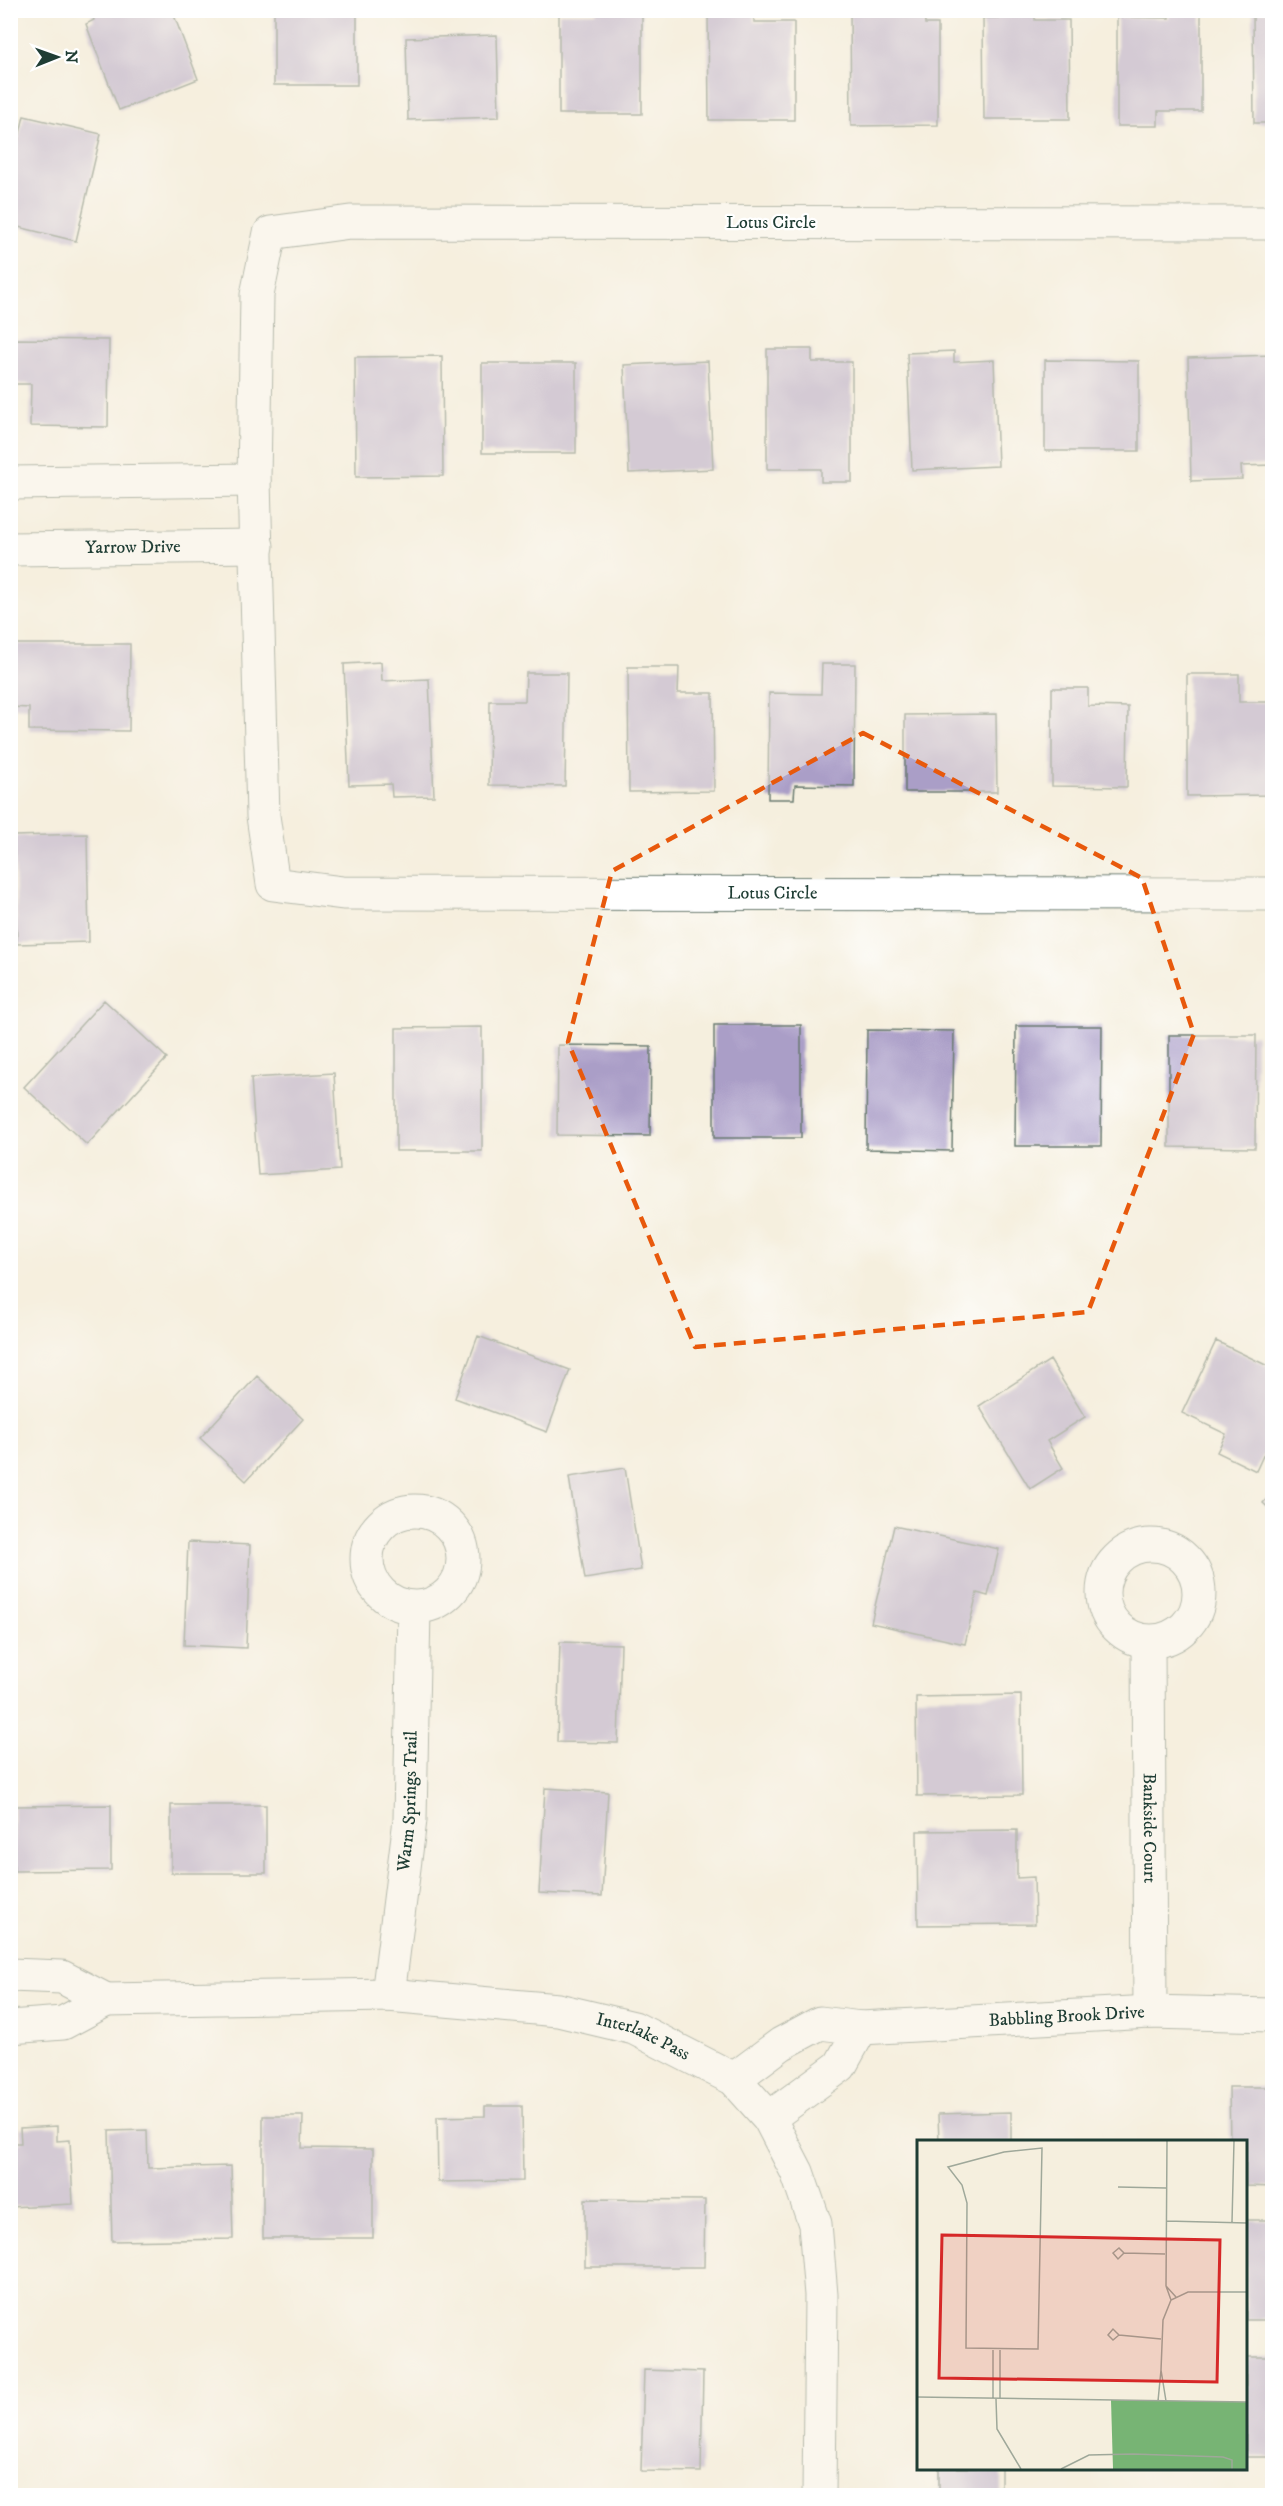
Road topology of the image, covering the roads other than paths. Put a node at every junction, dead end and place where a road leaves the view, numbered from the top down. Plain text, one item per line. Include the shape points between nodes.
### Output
1 (1272, 223) edge
2 (254, 480) junction
3 (10, 483) edge
4 (257, 546) junction
5 (10, 549) edge
6 (1272, 894) edge
7 (414, 1608) dead end
8 (1148, 1642) dead end
9 (10, 1975) edge
10 (388, 1995) junction
11 (106, 2000) junction
12 (1149, 2012) junction
13 (1272, 2015) edge
14 (10, 2027) edge
15 (861, 2028) junction
16 (734, 2079) junction
17 (769, 2118) junction
18 (819, 2496) edge

1 - 2 street, Lotus Circle via 350,222 270,232 257,295
2 - 3 street
2 - 4 street
4 - 5 street, Yarrow Drive
4 - 6 street, Lotus Circle via 263,816 273,884 343,893
7 - 10 street, Warm Springs Trail via 410,1820
8 - 12 street, Bankside Court
9 - 11 street, Interlake Pass via 63,1977
10 - 11 street, Interlake Pass
10 - 16 street, Interlake Pass via 588,2016 634,2028
11 - 14 street, Interlake Pass via 63,2023
12 - 13 street, Babbling Brook Drive
12 - 15 street, Babbling Brook Drive
15 - 16 street, Babbling Brook Drive via 820,2023 781,2044
15 - 17 street via 840,2066
16 - 17 street, Interlake Pass
17 - 18 street, Interlake Pass via 796,2172 815,2224 821,2295

